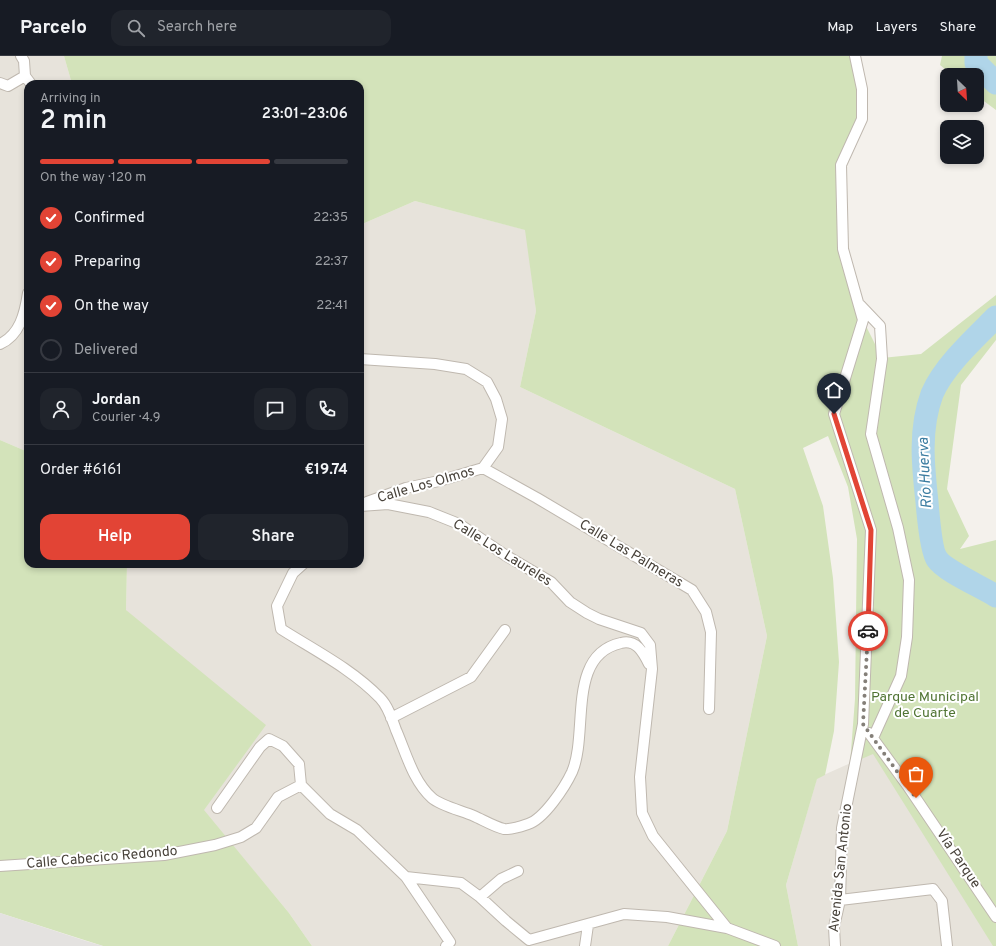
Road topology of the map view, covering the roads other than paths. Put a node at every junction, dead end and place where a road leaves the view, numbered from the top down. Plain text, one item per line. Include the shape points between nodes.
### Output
1 (21, 56) edge
2 (855, 56) edge
3 (28, 80) edge
4 (24, 81) edge
5 (0, 83) edge
6 (858, 304) junction
7 (24, 311) edge
8 (0, 344) edge
9 (364, 359) edge
10 (483, 468) junction
11 (364, 504) edge
12 (364, 506) edge
13 (299, 568) edge
14 (505, 630) dead end
15 (652, 669) junction
16 (709, 709) dead end
17 (391, 718) junction
18 (863, 724) junction
19 (873, 738) junction
20 (301, 785) junction
21 (217, 808) dead end
22 (0, 866) edge
23 (518, 871) dead end
24 (406, 877) junction
25 (480, 897) junction
26 (840, 900) junction
27 (996, 917) edge
28 (588, 925) junction
29 (727, 928) junction
30 (446, 946) edge
31 (585, 946) edge
32 (774, 946) edge
33 (835, 946) edge
34 (948, 946) edge

1 - 3 street
2 - 6 street via 862,89 862,119 841,166 844,250
4 - 5 street via 8,86
6 - 18 street, Avenida San Antonio via 863,320 834,414 871,530
6 - 19 street via 880,326 882,359 871,434 898,528 909,580 907,637 901,676
7 - 8 street via 21,325
9 - 10 street, Calle Los Olmos via 435,364 466,369 487,382 502,419 498,447
10 - 11 street, Calle Los Olmos via 406,488
10 - 16 street, Calle Las Palmeras via 692,590 706,612 711,632
12 - 15 street, Calle Los Laureles via 388,504 429,512 459,524 551,582 570,602 587,613 641,633 650,645
13 - 17 street via 293,573 277,606 281,629 361,680 381,699
14 - 17 street via 471,677
15 - 17 street via 642,650 634,644 613,644 600,652 593,662 581,698 578,744 572,771 546,811 530,824 505,829 433,799 418,782
15 - 29 street, Calle Los Laureles via 640,777 642,813 653,836
18 - 19 street, Vía Parque
18 - 26 street, Avenida San Antonio via 842,828
19 - 27 street, Vía Parque
20 - 21 street via 299,764 283,746 269,739 260,747
20 - 22 street, Calle Cabecico Redondo via 278,797 256,828 241,837 215,846 164,855
20 - 24 street via 330,814 357,830
23 - 25 street via 501,879
24 - 25 street via 461,883
24 - 30 street via 450,942
25 - 28 street via 529,940
26 - 33 street, Avenida San Antonio via 834,927
26 - 34 street via 933,889 942,901
28 - 29 street via 624,914 667,917
28 - 31 street
29 - 32 street

